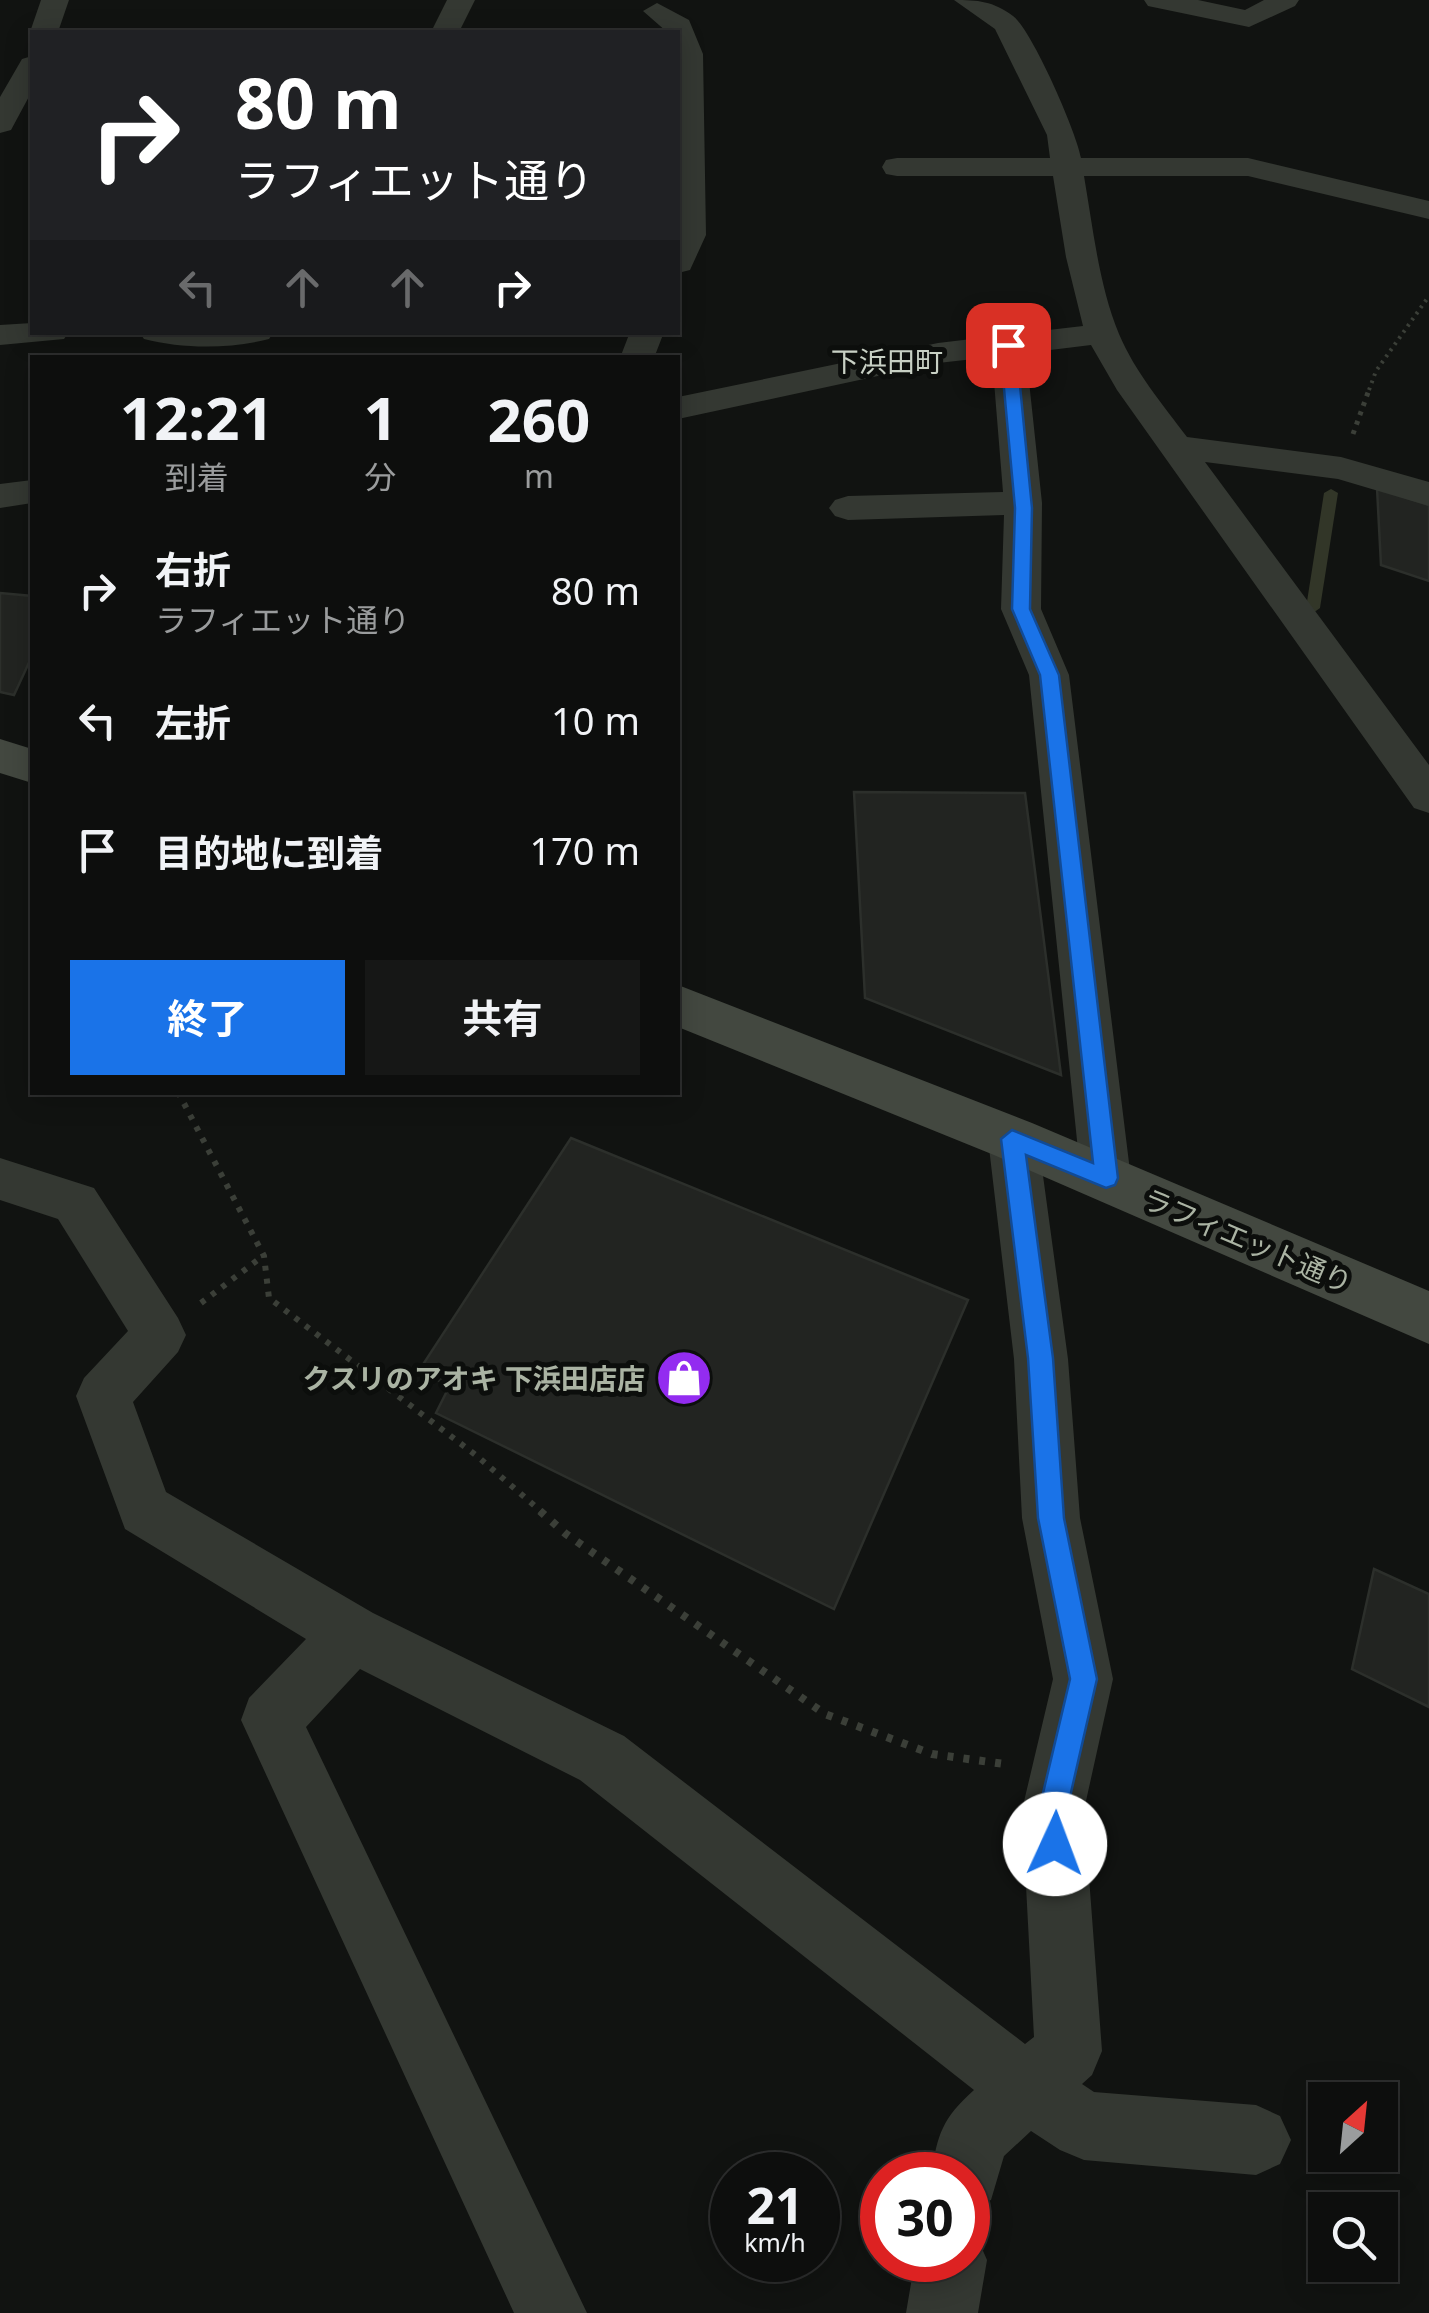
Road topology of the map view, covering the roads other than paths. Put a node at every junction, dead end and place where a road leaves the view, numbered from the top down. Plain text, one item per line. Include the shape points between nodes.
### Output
1 (56, 0) edge
2 (461, 0) edge
3 (968, 0) edge
4 (1158, 0) edge
5 (1285, 0) edge
6 (657, 11) dead end
7 (45, 30) edge
8 (446, 30) edge
9 (30, 70) edge
10 (0, 124) edge
11 (897, 166) dead end
12 (1070, 168) junction
13 (1429, 210) edge
14 (680, 258) edge
15 (30, 333) edge
16 (1102, 334) junction
17 (0, 335) edge
18 (208, 335) edge
19 (234, 335) edge
20 (1008, 345) junction
21 (680, 408) edge
22 (1175, 447) junction
23 (30, 492) edge
24 (1429, 494) edge
25 (0, 496) edge
26 (1022, 503) junction
27 (848, 508) dead end
28 (0, 754) edge
29 (30, 765) edge
30 (1429, 797) edge
31 (680, 1006) edge
32 (1012, 1139) junction
33 (1106, 1178) junction
34 (0, 1179) edge
35 (1429, 1318) edge
36 (352, 1634) junction
37 (1027, 2088) junction
38 (1256, 2140) dead end
39 (970, 2152) edge
40 (947, 2282) edge
41 (552, 2313) edge
42 (942, 2313) edge

1 - 7 street
2 - 8 street
3 - 12 street via 1007,24 1062,135
4 - 5 street via 1250,19
6 - 14 street via 679,26 689,54 690,235
9 - 10 street
11 - 12 street
12 - 13 street via 1248,167
12 - 16 street via 1082,257
15 - 17 street
16 - 20 street
16 - 22 street
18 - 19 street
20 - 21 street via 938,353
20 - 26 street
22 - 24 street via 1341,468
22 - 30 street
23 - 25 street
26 - 27 street
26 - 33 street via 1021,609 1050,675
28 - 29 street
31 - 32 street, ラフィエット通り
32 - 33 street, ラフィエット通り
32 - 37 street via 1041,1358 1051,1518 1083,1679 1053,1810 1068,2051
33 - 35 street, ラフィエット通り
34 - 36 street via 76,1203 158,1335 103,1396 146,1510
36 - 37 street via 602,1758
36 - 41 street via 272,1720
37 - 38 street via 1084,2126
37 - 39 street via 972,2138
40 - 42 street

